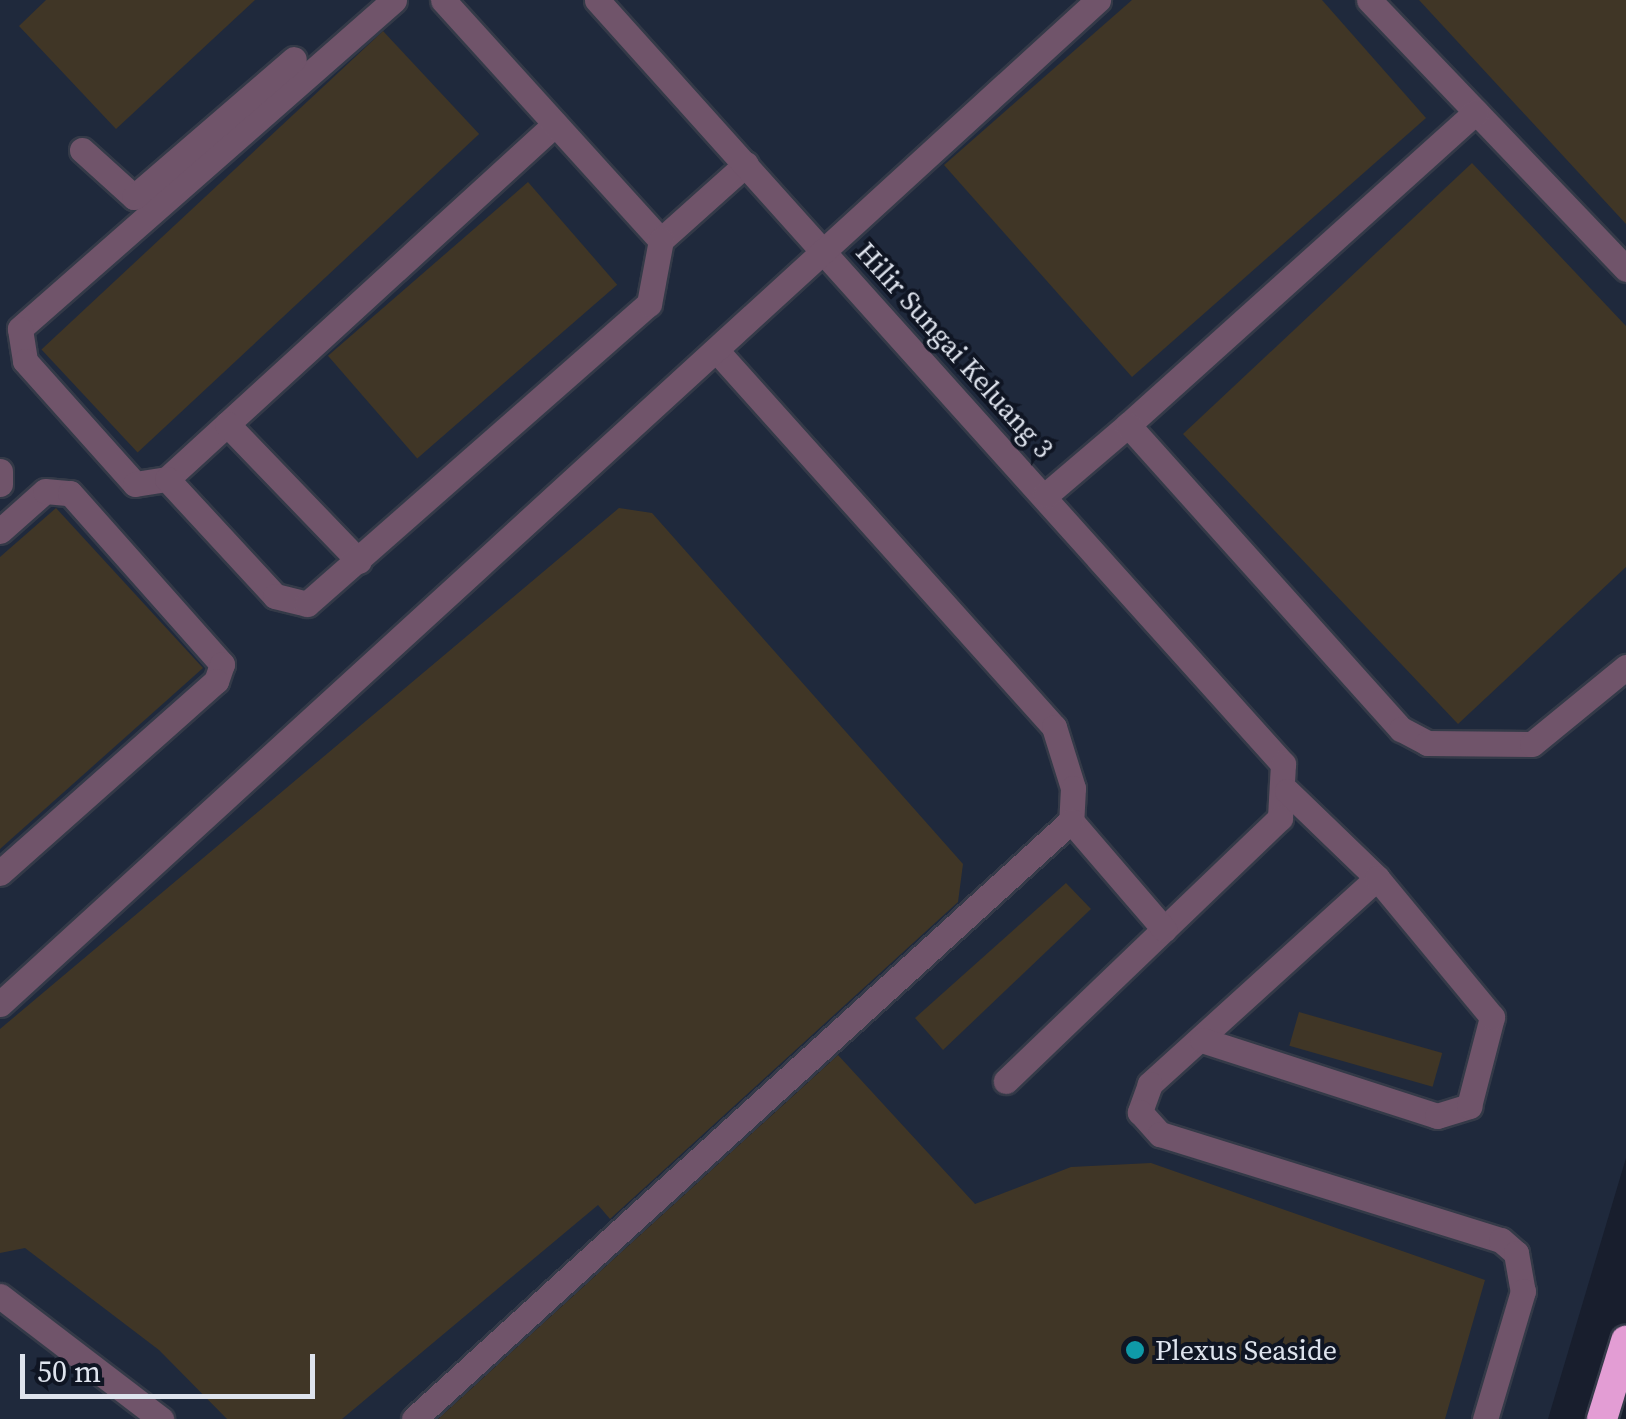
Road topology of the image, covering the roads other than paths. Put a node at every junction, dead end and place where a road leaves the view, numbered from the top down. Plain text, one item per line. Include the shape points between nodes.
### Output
1 (362, 0) edge
2 (394, 0) edge
3 (443, 0) edge
4 (597, 0) edge
5 (1098, 0) edge
6 (1369, 0) edge
7 (1476, 112) junction
8 (555, 124) junction
9 (82, 150) dead end
10 (746, 164) junction
11 (660, 240) junction
12 (825, 251) junction
13 (1626, 269) edge
14 (716, 350) junction
15 (227, 424) junction
16 (1128, 425) junction
17 (0, 471) edge
18 (167, 479) junction
19 (0, 484) edge
20 (1046, 496) junction
21 (0, 532) edge
22 (359, 561) junction
23 (1626, 667) edge
24 (1287, 791) junction
25 (1071, 822) junction
26 (0, 873) edge
27 (1376, 878) junction
28 (1164, 929) junction
29 (0, 1004) edge
30 (1202, 1040) junction
31 (1006, 1081) dead end
32 (0, 1296) edge
33 (1626, 1341) edge
34 (162, 1419) edge
35 (414, 1419) edge
36 (1485, 1419) edge
37 (1602, 1419) edge

1 - 9 street via 134,197
2 - 18 street via 20,329 24,361 126,476 146,487
3 - 8 street
4 - 10 street, Hilir Sungai Keluang 3
5 - 12 street
6 - 7 street
7 - 13 street
7 - 16 street
8 - 11 street
8 - 15 street
10 - 11 street
10 - 12 street, Hilir Sungai Keluang 3
11 - 22 street via 649,304
12 - 14 street
12 - 20 street, Hilir Sungai Keluang 3
14 - 25 street via 1054,727 1073,788
14 - 29 street
15 - 18 street
15 - 22 street
16 - 20 street
16 - 23 street via 1401,729 1427,743 1532,744 1557,733
17 - 19 street
18 - 22 street via 284,602 317,598
20 - 24 street, Hilir Sungai Keluang 3 via 1268,741
21 - 26 street via 45,492 70,493 222,664 216,681
24 - 27 street
24 - 28 street via 1280,818
25 - 28 street
25 - 35 street
27 - 30 street
27 - 30 street via 1492,1017 1469,1106 1437,1116
28 - 31 street
30 - 36 street via 1142,1097 1147,1126 1516,1253 1523,1291
32 - 34 street
33 - 37 highway

